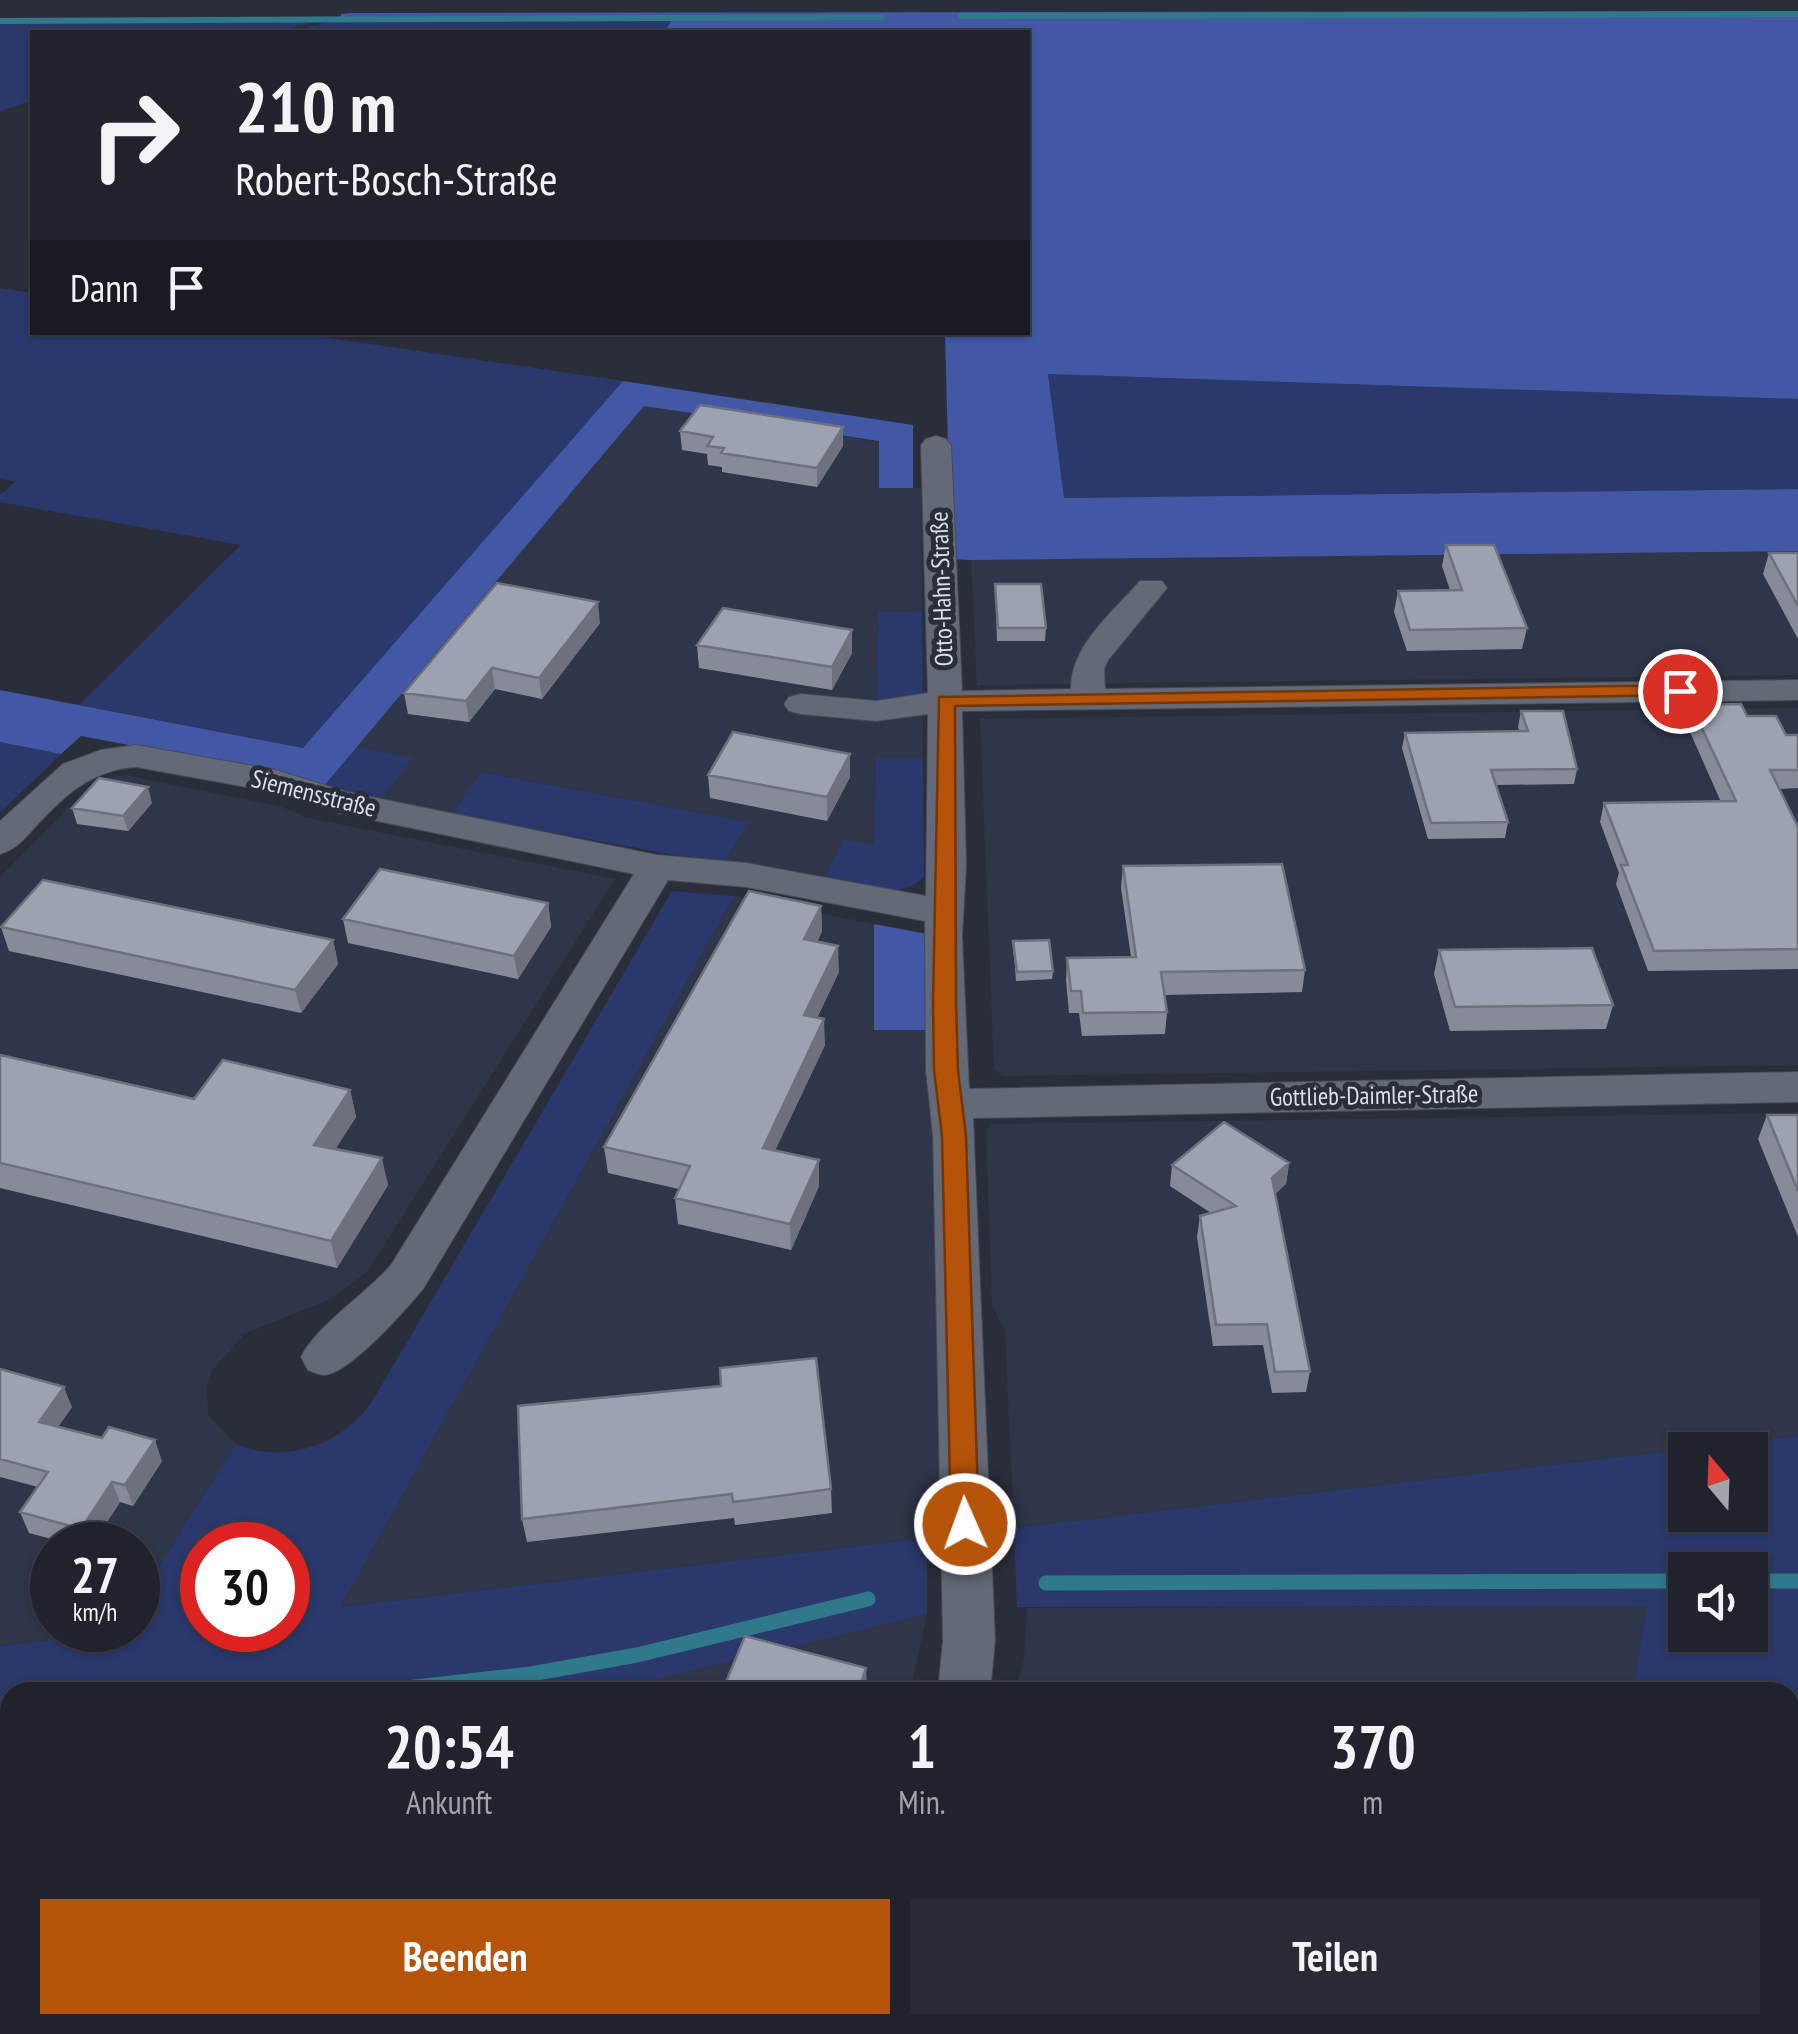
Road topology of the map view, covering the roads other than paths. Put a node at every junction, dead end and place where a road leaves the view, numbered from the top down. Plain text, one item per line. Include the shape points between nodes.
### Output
1 (936, 445) dead end
2 (1150, 588) dead end
3 (1798, 690) edge
4 (1088, 699) junction
5 (946, 701) junction
6 (800, 704) dead end
7 (0, 842) edge
8 (657, 867) junction
9 (944, 912) junction
10 (1798, 1087) edge
11 (951, 1104) junction
12 (324, 1357) dead end
13 (965, 1682) edge

1 - 5 street, Otto-Hahn-Straße
2 - 4 street via 1093,657
3 - 4 street
4 - 5 street
5 - 6 street via 876,712
5 - 9 street, Otto-Hahn-Straße
7 - 8 street, Siemensstraße via 83,765 136,756
8 - 9 street, Siemensstraße via 746,875
8 - 12 street via 407,1277
9 - 11 street, Otto-Hahn-Straße
10 - 11 street, Gottlieb-Daimler-Straße
11 - 13 street, Otto-Hahn-Straße

